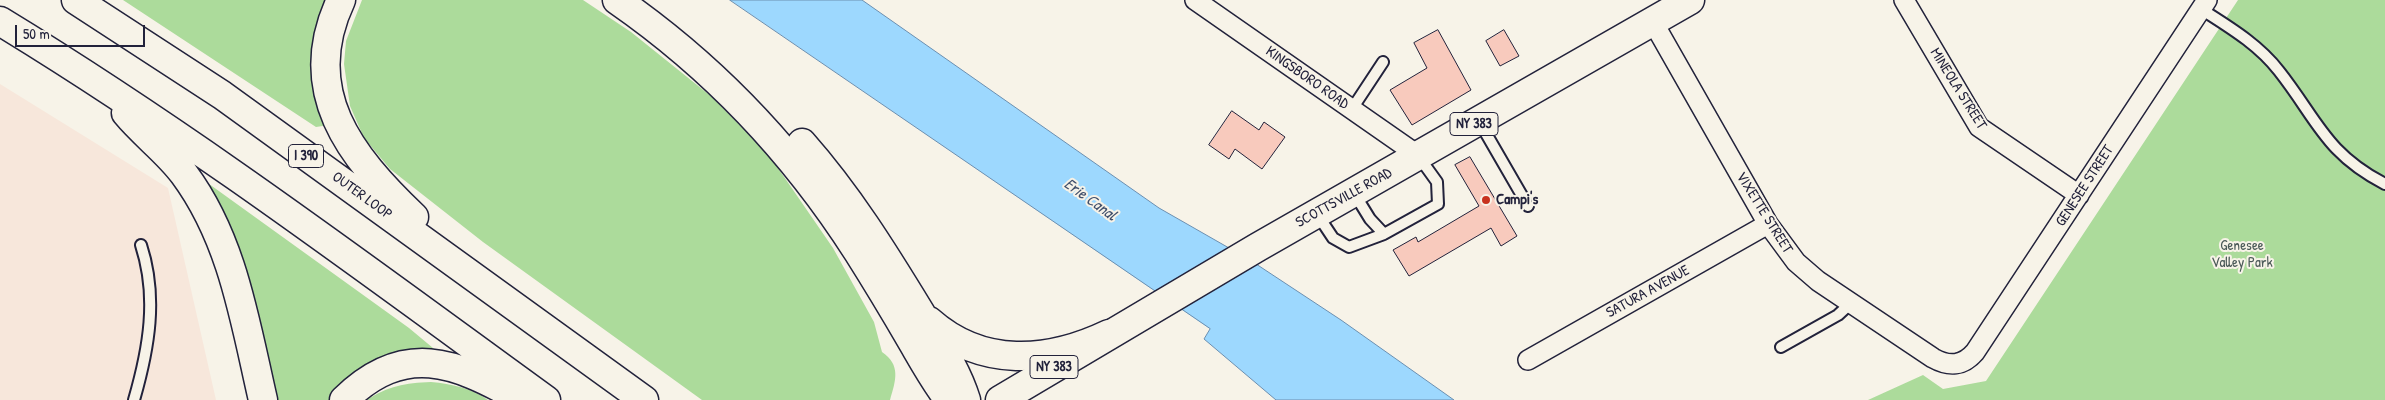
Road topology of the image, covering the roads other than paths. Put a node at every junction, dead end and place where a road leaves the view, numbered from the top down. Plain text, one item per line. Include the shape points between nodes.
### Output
1 (76, 0) edge
2 (340, 0) edge
3 (617, 0) edge
4 (647, 0) edge
5 (1195, 0) edge
6 (1690, 0) edge
7 (1904, 0) edge
8 (2204, 5) edge
9 (0, 21) edge
10 (1653, 22) junction
11 (1383, 62) dead end
12 (102, 85) junction
13 (1352, 109) junction
14 (1479, 122) junction
15 (1419, 156) junction
16 (2385, 184) edge
17 (1354, 193) junction
18 (2079, 195) junction
19 (1528, 206) dead end
20 (1317, 214) junction
21 (1768, 224) junction
22 (1384, 234) junction
23 (141, 245) dead end
24 (1851, 303) junction
25 (918, 309) junction
26 (532, 319) junction
27 (1108, 334) junction
28 (1781, 347) dead end
29 (1528, 360) dead end
30 (1956, 364) joint
31 (134, 400) edge
32 (263, 400) edge
33 (344, 400) edge
34 (523, 400) edge
35 (546, 400) edge
36 (644, 400) edge
37 (949, 400) edge
38 (966, 400) edge
39 (1000, 400) edge

1 - 26 main road, OUTER LOOP / I 390 via 222,95
2 - 26 main road via 328,35 324,61 331,106 345,137 370,172 435,237
3 - 37 main road via 711,73 789,155 858,252
4 - 25 main road via 744,80 811,152 869,229
5 - 13 street, KINGSBORO ROAD
6 - 10 main road, SCOTTSVILLE ROAD / NY 383
7 - 18 street, MINEOLA STREET via 1979,127
8 - 16 lane via 2280,71 2337,151
8 - 18 street, GENESEE STREET
9 - 12 main road
10 - 14 main road, SCOTTSVILLE ROAD / NY 383
10 - 21 street, VIXETTE STREET
11 - 13 lane
12 - 32 main road via 140,131 174,161 210,215 234,278
12 - 35 main road via 255,188
13 - 15 street, KINGSBORO ROAD
14 - 15 main road, SCOTTSVILLE ROAD / NY 383
14 - 19 lane
15 - 17 main road, SCOTTSVILLE ROAD / NY 383
15 - 22 lane via 1437,182 1438,204
17 - 20 main road, SCOTTSVILLE ROAD / NY 383
17 - 22 lane
18 - 30 street, GENESEE STREET via 1975,352
20 - 22 lane via 1333,238 1349,247
20 - 27 main road, SCOTTSVILLE ROAD / NY 383
21 - 24 street, VIXETTE STREET via 1804,269
21 - 29 street, SATURA AVENUE
23 - 31 lane via 149,273 152,305
24 - 28 lane via 1838,315
24 - 30 street, VIXETTE STREET via 1933,358 1945,364
25 - 27 main road via 952,338 972,348 1000,354 1030,357 1047,354 1081,346
25 - 38 main road via 957,376
26 - 36 main road, OUTER LOOP / I 390
27 - 39 main road, SCOTTSVILLE ROAD / NY 383
33 - 34 main road via 373,377 399,367 421,364 464,370

